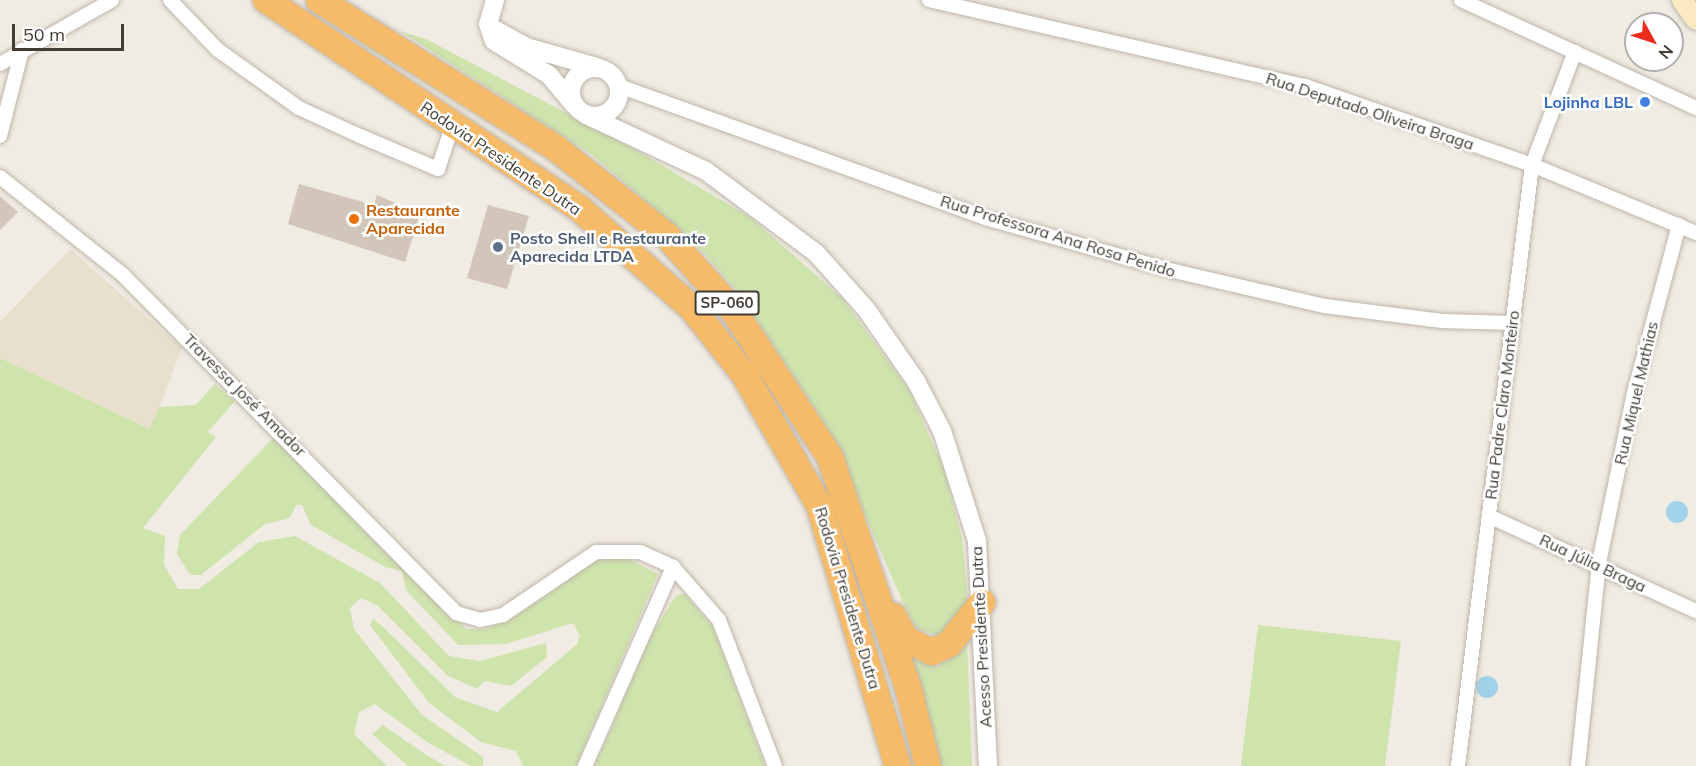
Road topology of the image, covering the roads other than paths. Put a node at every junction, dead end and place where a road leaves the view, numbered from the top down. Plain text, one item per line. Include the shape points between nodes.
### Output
1 (112, 0) edge
2 (170, 0) edge
3 (266, 0) edge
4 (319, 0) edge
5 (495, 0) edge
6 (1461, 0) edge
7 (1682, 0) edge
8 (935, 1) edge
9 (1696, 20) edge
10 (488, 24) junction
11 (22, 51) junction
12 (1575, 52) junction
13 (0, 64) edge
14 (598, 67) junction
15 (620, 89) junction
16 (1696, 108) edge
17 (581, 111) junction
18 (453, 124) junction
19 (0, 136) edge
20 (648, 141) junction
21 (1532, 165) junction
22 (0, 177) edge
23 (1679, 225) junction
24 (1696, 233) edge
25 (1512, 323) junction
26 (1489, 516) junction
27 (853, 521) junction
28 (1599, 563) junction
29 (673, 567) junction
30 (982, 603) junction
31 (1696, 611) edge
32 (585, 766) edge
33 (775, 766) edge
34 (898, 766) edge
35 (928, 766) edge
36 (988, 766) edge
37 (1458, 766) edge
38 (1578, 766) edge

1 - 11 street
2 - 18 street via 218,50 299,108 438,169
3 - 18 highway, Rodovia Presidente Dutra / SP-060
4 - 27 highway, Rodovia Presidente Dutra / SP-060 via 557,149 667,236 733,310 784,380 830,457
5 - 10 street
6 - 12 street
7 - 9 main road
8 - 21 street, Rua Deputado Oliveira Braga via 1305,86
10 - 14 street, Rua Professora Ana Rosa Penido via 526,47
10 - 17 street via 494,41 549,75
11 - 13 street
11 - 19 street
12 - 16 street
12 - 21 street, Rua Padre Claro Monteiro
14 - 15 street, Rua Professora Ana Rosa Penido
14 - 17 street via 583,71 572,83
15 - 17 street via 613,109
15 - 20 street via 629,122
15 - 25 street, Rua Professora Ana Rosa Penido via 985,218 1174,272 1336,308
17 - 20 street
18 - 34 highway, Rodovia Presidente Dutra / SP-060 via 580,209 659,274 744,374 819,505
20 - 30 street, Acesso Presidente Dutra via 746,197 816,253 891,343 937,421 956,470 977,541
21 - 23 street, Rua Deputado Oliveira Braga
21 - 25 street, Rua Padre Claro Monteiro
22 - 29 street, Travessa José Amador via 123,274 369,519 456,613 480,620 503,615 596,552 640,552
23 - 24 street, Rua Deputado Oliveira Braga
23 - 28 street, Rua Miquel Mathias via 1634,393
25 - 26 street, Rua Padre Claro Monteiro
26 - 28 street, Rua Júlia Braga
26 - 37 street, Rua Padre Claro Monteiro
27 - 30 highway via 882,578 896,626 915,646 940,651
27 - 35 highway, Rodovia Presidente Dutra / SP-060
28 - 31 street, Rua Júlia Braga
28 - 38 street, Rua Miquel Mathias
29 - 32 street
29 - 33 street via 719,621
30 - 36 street, Acesso Presidente Dutra

